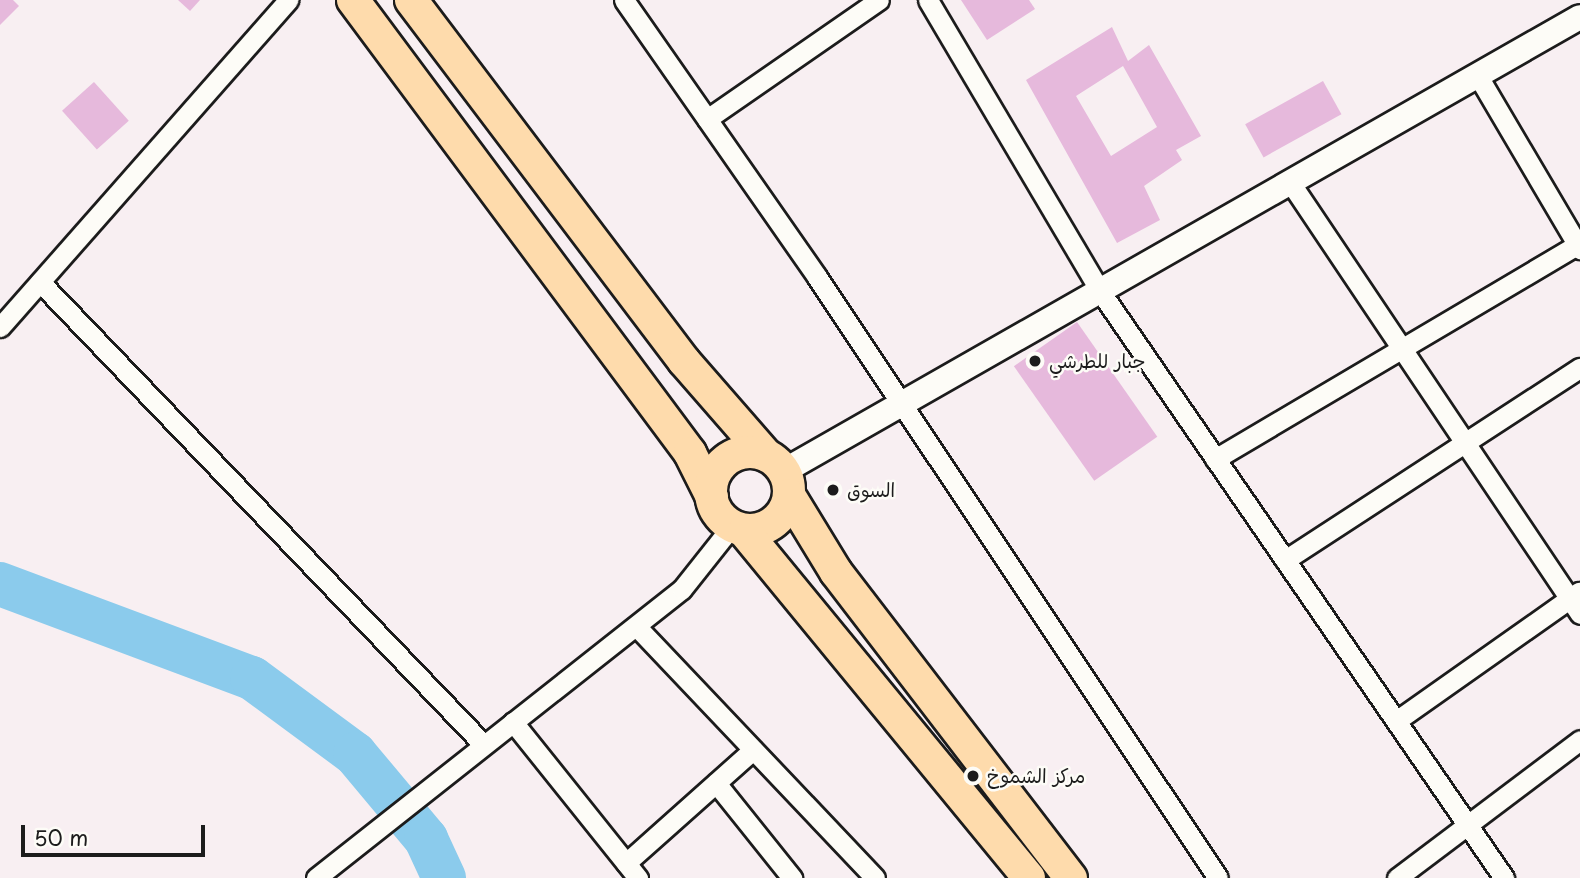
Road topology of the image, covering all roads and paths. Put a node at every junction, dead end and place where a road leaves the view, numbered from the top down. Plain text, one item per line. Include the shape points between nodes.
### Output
1 (288, 0) edge
2 (353, 0) edge
3 (411, 0) edge
4 (624, 0) edge
5 (879, 0) edge
6 (928, 0) edge
7 (1580, 17) edge
8 (1478, 76) junction
9 (707, 119) junction
10 (1290, 182) junction
11 (1579, 246) edge
12 (40, 282) junction
13 (1100, 291) junction
14 (0, 327) edge
15 (1402, 347) junction
16 (1580, 368) edge
17 (899, 405) junction
18 (1465, 439) junction
19 (1215, 459) junction
20 (780, 474) junction
21 (712, 497) junction
22 (738, 528) junction
23 (1285, 559) junction
24 (1577, 601) edge
25 (636, 626) junction
26 (1396, 721) junction
27 (513, 722) junction
28 (1580, 740) edge
29 (484, 745) junction
30 (753, 750) junction
31 (716, 783) junction
32 (1468, 825) junction
33 (632, 871) edge
34 (316, 878) edge
35 (792, 878) edge
36 (875, 878) edge
37 (1029, 878) edge
38 (1071, 878) edge
39 (1218, 878) edge
40 (1397, 878) edge
41 (1504, 878) edge

1 - 12 street
2 - 21 highway via 690,453
3 - 20 highway via 684,361
4 - 9 street
5 - 9 street
6 - 13 street
7 - 8 street
8 - 10 street
8 - 11 street
9 - 17 street
10 - 13 street
10 - 15 street
11 - 15 street
12 - 14 street
12 - 29 street
13 - 17 street
13 - 19 street
15 - 18 street
15 - 19 street
16 - 18 street
17 - 20 street
17 - 39 street
18 - 23 street
18 - 24 street
19 - 23 street
20 - 21 highway via 743,453 715,474
20 - 22 highway via 779,518 769,525
20 - 38 highway via 836,572
21 - 22 highway
22 - 25 street via 697,575
22 - 37 highway
23 - 26 street
24 - 26 street
25 - 27 street
25 - 30 street
26 - 32 street
27 - 29 street
27 - 33 street
28 - 32 street
29 - 34 street
30 - 31 street
30 - 36 street
31 - 33 street
31 - 35 street
32 - 40 street
32 - 41 street

